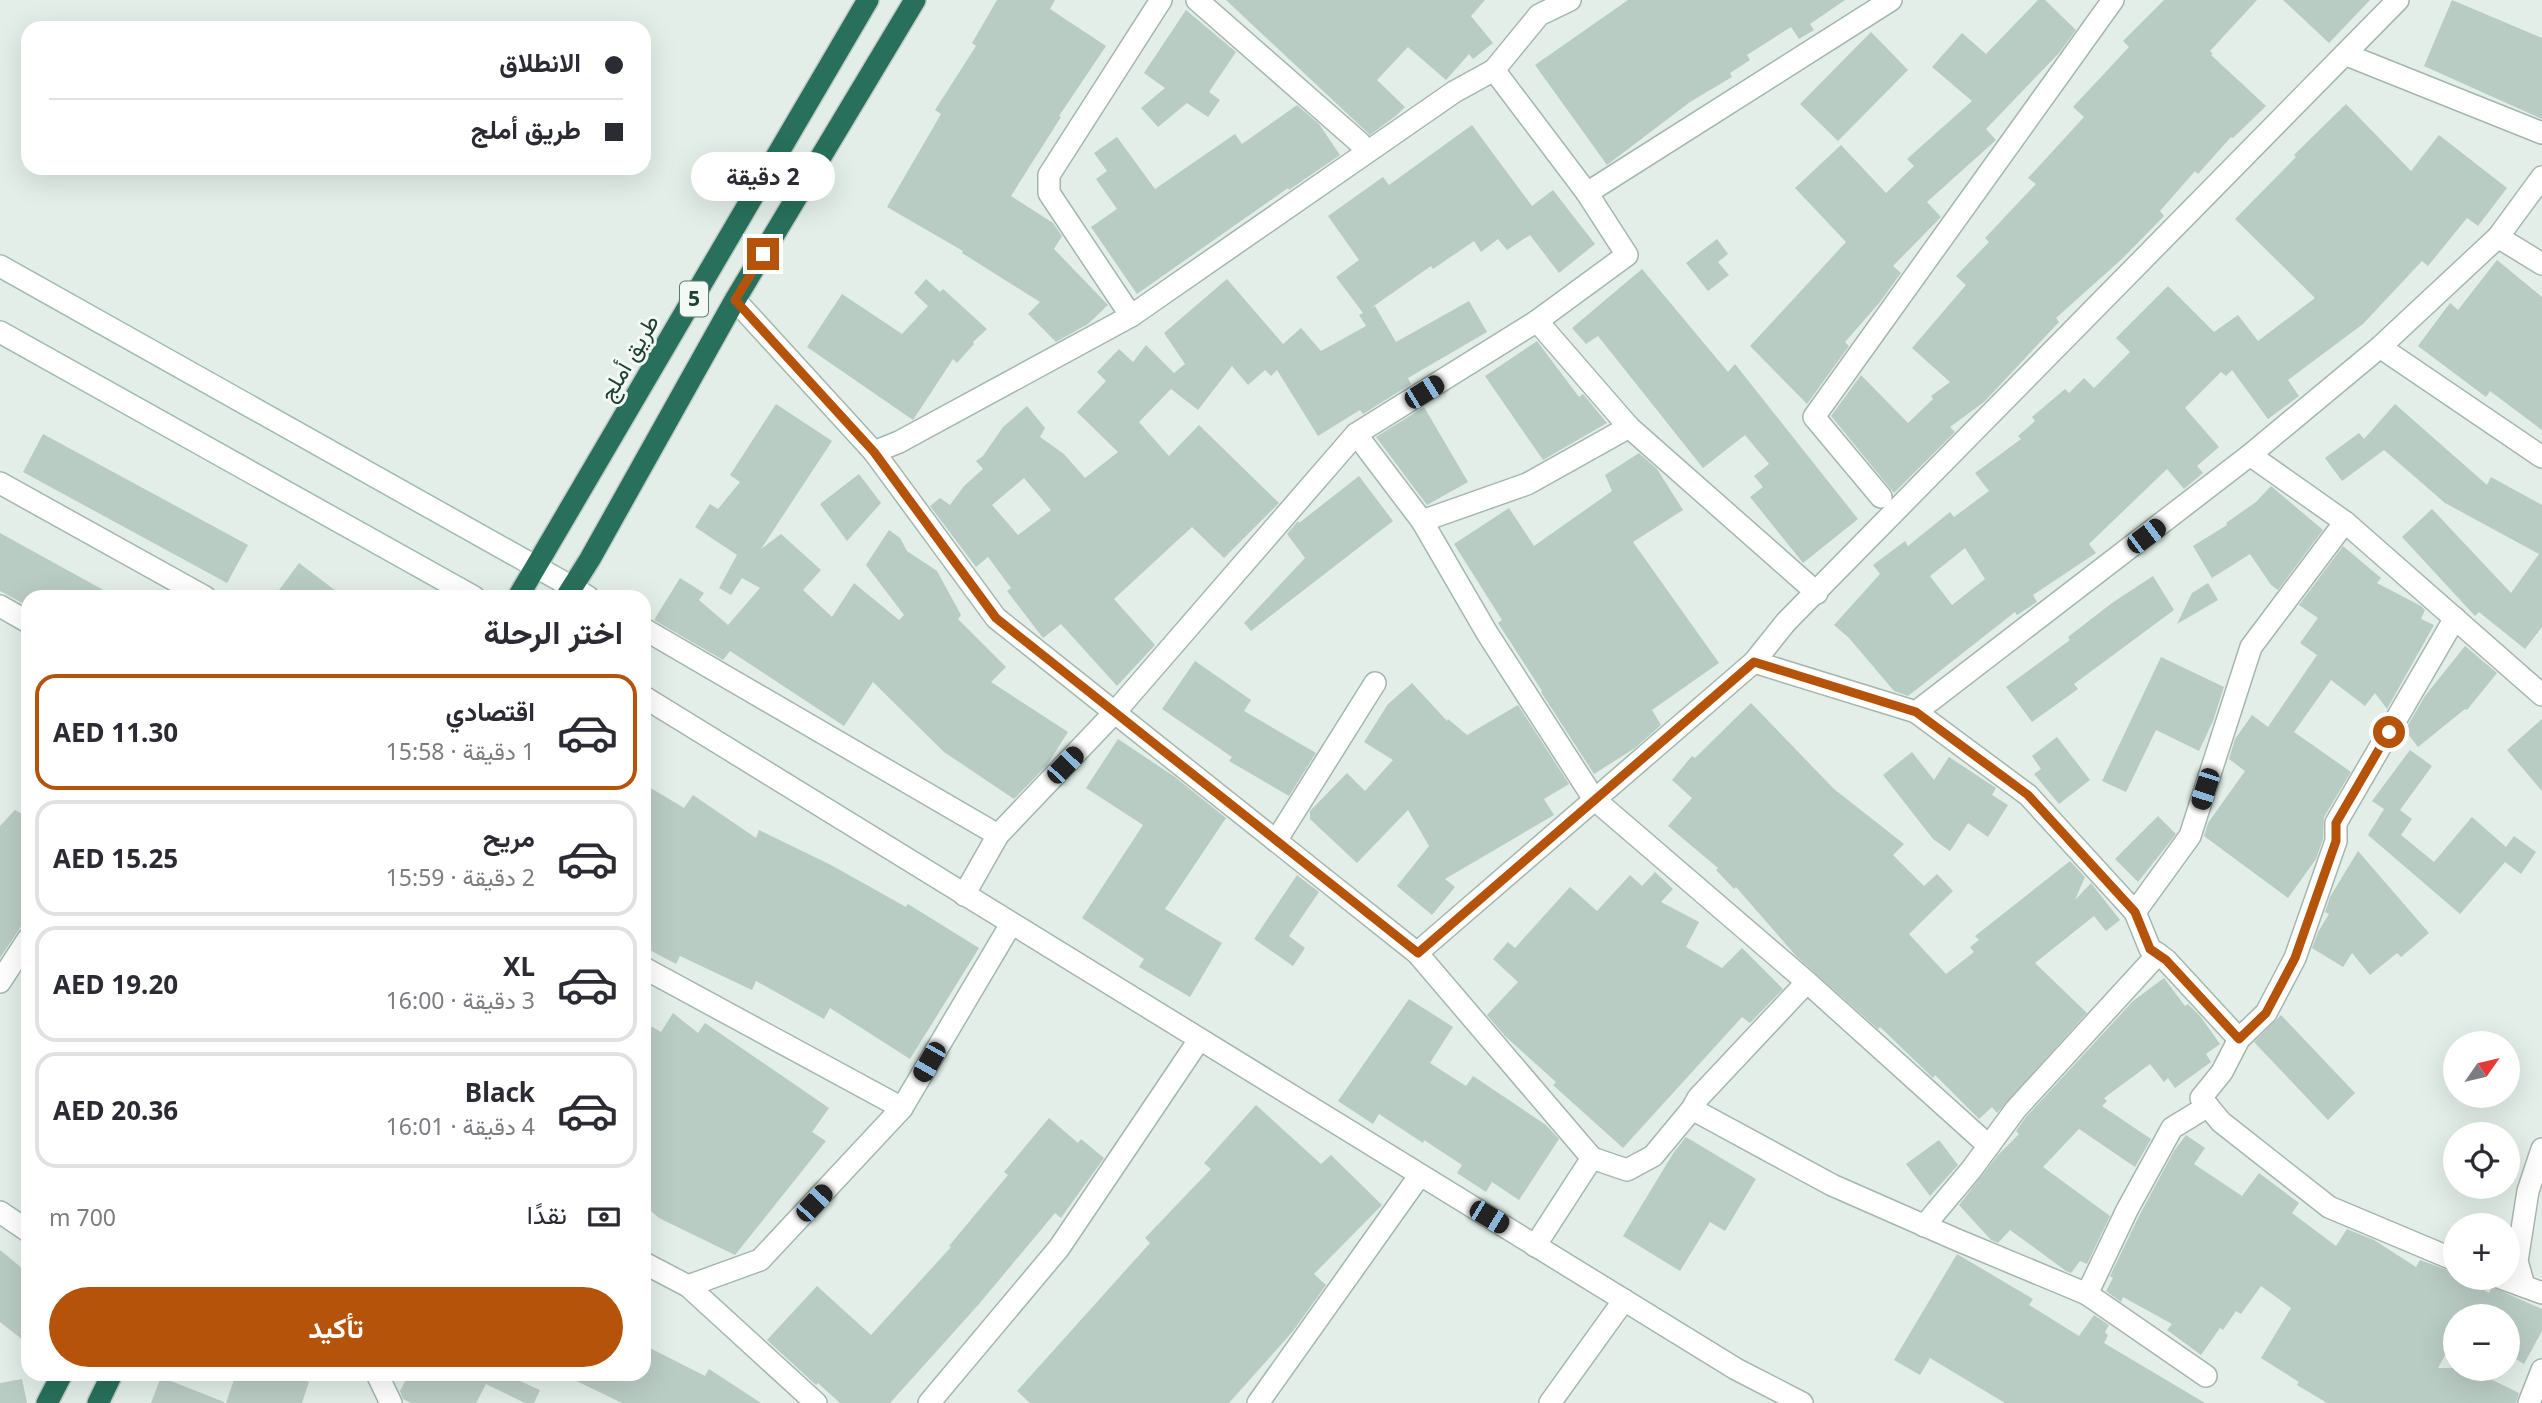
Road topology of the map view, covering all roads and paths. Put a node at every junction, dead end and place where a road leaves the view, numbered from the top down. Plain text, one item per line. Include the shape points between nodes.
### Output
1 (868, 0) edge
2 (915, 0) edge
3 (1161, 0) edge
4 (1197, 0) edge
5 (1570, 0) edge
6 (1891, 0) edge
7 (2113, 0) edge
8 (2399, 0) edge
9 (1532, 8) edge
10 (2347, 55) junction
11 (1494, 70) junction
12 (2542, 133) edge
13 (1360, 143) dead end
14 (2542, 177) edge
15 (1587, 193) junction
16 (2498, 237) junction
17 (2542, 264) edge
18 (0, 266) edge
19 (735, 300) junction
20 (1132, 316) junction
21 (1537, 321) junction
22 (0, 332) edge
23 (2381, 347) junction
24 (1629, 427) junction
25 (1356, 435) junction
26 (874, 452) junction
27 (2250, 456) junction
28 (2542, 457) edge
29 (0, 483) edge
30 (1881, 497) dead end
31 (1422, 521) junction
32 (2345, 522) junction
33 (536, 567) junction
34 (192, 590) edge
35 (461, 590) edge
36 (522, 590) edge
37 (570, 590) edge
38 (578, 590) edge
39 (1816, 593) junction
40 (0, 606) edge
41 (21, 618) edge
42 (2455, 618) junction
43 (651, 633) edge
44 (1754, 662) junction
45 (1375, 683) dead end
46 (2542, 695) edge
47 (651, 702) edge
48 (1115, 712) junction
49 (1916, 712) junction
50 (1594, 799) junction
51 (998, 835) junction
52 (1276, 841) junction
53 (964, 895) junction
54 (2135, 912) junction
55 (1011, 924) junction
56 (21, 950) edge
57 (1418, 953) junction
58 (2158, 954) junction
59 (651, 972) edge
60 (0, 982) edge
61 (1807, 982) junction
62 (2239, 1039) junction
63 (1199, 1040) junction
64 (2208, 1106) junction
65 (902, 1108) junction
66 (1692, 1109) junction
67 (1989, 1146) junction
68 (2542, 1149) edge
69 (1592, 1158) junction
70 (1420, 1175) junction
71 (0, 1212) edge
72 (21, 1226) edge
73 (1924, 1226) junction
74 (1535, 1246) junction
75 (2443, 1255) edge
76 (651, 1267) edge
77 (688, 1286) junction
78 (2533, 1289) edge
79 (2087, 1294) junction
80 (1624, 1300) junction
81 (2542, 1370) edge
82 (2206, 1376) dead end
83 (58, 1381) edge
84 (109, 1381) edge
85 (380, 1381) edge
86 (47, 1403) edge
87 (98, 1403) edge
88 (391, 1403) edge
89 (816, 1403) edge
90 (929, 1403) edge
91 (1258, 1403) edge
92 (1550, 1403) edge
93 (1802, 1403) edge
94 (2529, 1403) edge

1 - 33 highway, طريق أملج / 5
2 - 19 highway, 5
3 - 20 street via 1048,175 1049,192
4 - 13 street
5 - 9 street
6 - 15 street
7 - 30 street via 1814,417
8 - 10 street
9 - 11 street
10 - 12 street
10 - 39 street
11 - 15 street
11 - 20 street via 1454,92
14 - 16 street
15 - 21 street via 1627,255
16 - 17 street
16 - 23 street
18 - 33 street
19 - 26 street
19 - 38 highway, 5
20 - 26 street
21 - 24 street
21 - 25 street
22 - 35 street
23 - 27 street
23 - 28 street
24 - 31 street via 1527,484
24 - 39 street
25 - 31 street
25 - 48 street
26 - 48 street via 996,618
27 - 32 street
27 - 49 street
29 - 34 street
31 - 50 street via 1487,633
32 - 42 street
32 - 54 street via 2250,647 2190,836
33 - 36 highway, طريق أملج / 5
33 - 37 street
39 - 44 street
40 - 41 street
42 - 46 street
42 - 62 street via 2336,823 2336,841 2295,958 2266,1013
43 - 51 street
44 - 49 street
44 - 50 street
45 - 52 street
47 - 53 street
48 - 51 street
48 - 52 street
49 - 54 street via 2028,795
50 - 57 street
50 - 61 street
51 - 53 street
52 - 57 street
53 - 55 street
54 - 58 street via 2150,949
55 - 63 street
55 - 65 street
56 - 60 street
57 - 69 street
58 - 62 street
58 - 67 street via 2016,1109
59 - 65 street
61 - 66 street
61 - 67 street
62 - 64 street via 2222,1072 2201,1098
63 - 70 street
63 - 90 street via 1059,1248
64 - 75 street via 2221,1122 2329,1207
64 - 79 street via 2172,1128
65 - 77 street via 760,1260
66 - 69 street via 1653,1156 1627,1170
66 - 73 street via 1832,1185
67 - 73 street
68 - 78 street via 2528,1191 2517,1261
69 - 74 street
70 - 74 street
70 - 91 street
71 - 72 street
73 - 79 street
74 - 80 street
76 - 77 street
77 - 89 street
79 - 82 street
80 - 92 street
80 - 93 street via 1736,1369
81 - 94 street
83 - 86 highway
84 - 87 highway
85 - 88 street

